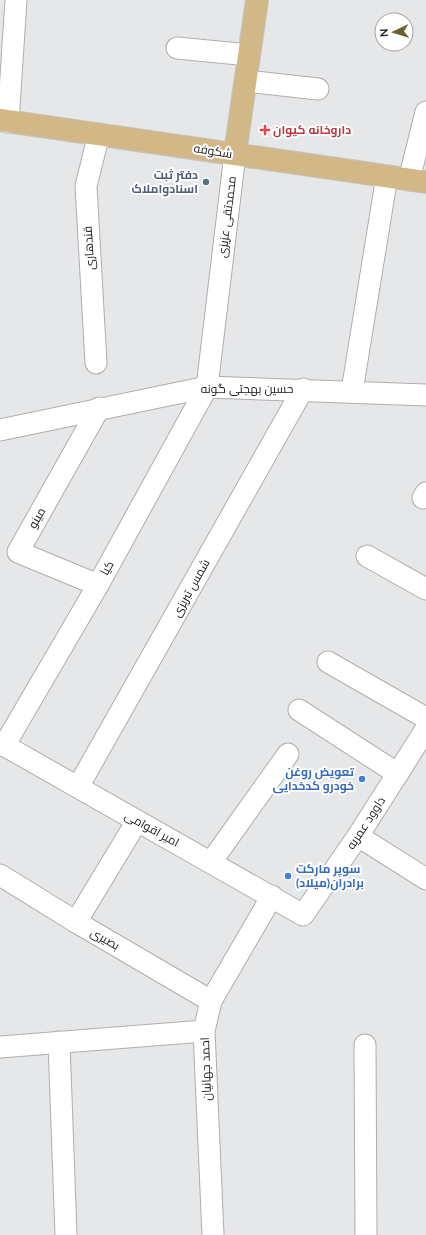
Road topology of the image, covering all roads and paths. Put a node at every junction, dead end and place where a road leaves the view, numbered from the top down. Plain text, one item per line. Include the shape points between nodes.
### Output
1 (16, 0) edge
2 (257, 0) edge
3 (177, 48) dead end
4 (249, 55) junction
5 (246, 81) junction
6 (318, 89) dead end
7 (426, 112) edge
8 (4, 121) edge
9 (99, 134) junction
10 (235, 154) junction
11 (387, 176) junction
12 (417, 181) edge
13 (96, 363) dead end
14 (207, 387) junction
15 (303, 389) junction
16 (352, 391) junction
17 (426, 395) edge
18 (100, 408) junction
19 (0, 430) edge
20 (367, 556) dead end
21 (98, 585) junction
22 (426, 589) edge
23 (328, 662) dead end
24 (299, 710) dead end
25 (426, 718) edge
26 (426, 729) edge
27 (2, 745) edge
28 (288, 754) dead end
29 (398, 774) junction
30 (78, 787) junction
31 (137, 821) junction
32 (358, 836) junction
33 (211, 862) junction
34 (0, 875) edge
35 (426, 879) edge
36 (272, 896) junction
37 (303, 915) joint
38 (76, 922) junction
39 (211, 1002) junction
40 (204, 1031) junction
41 (59, 1042) junction
42 (365, 1045) dead end
43 (0, 1047) edge
44 (66, 1235) edge
45 (213, 1235) edge
46 (366, 1235) edge

1 - 8 street
2 - 4 main road, محمدتقی عزیزی
3 - 4 street
4 - 5 main road, محمدتقی عزیزی
5 - 6 street
5 - 10 main road, محمدتقی عزیزی
7 - 12 street
8 - 9 main road, شکوفه
9 - 10 main road, شکوفه
9 - 13 street, قندهاری via 86,186
10 - 11 main road, شکوفه
10 - 14 street, محمدتقی عزیزی
11 - 12 main road, شکوفه
11 - 16 street
14 - 15 street, حسین بهجتی گونه
14 - 18 street, حسین بهجتی گونه
14 - 21 street, کیا
15 - 16 street, حسین بهجتی گونه
15 - 30 street, شمس تبریزی
16 - 17 street, حسین بهجتی گونه
18 - 19 street, حسین بهجتی گونه
18 - 21 street, مینو via 18,552
20 - 22 street
21 - 27 street, کیا
23 - 25 street
24 - 29 street
26 - 29 street, داوود عمریه
27 - 30 street, امیر اقوامی
28 - 33 street
29 - 32 street, داوود عمریه
30 - 31 street, امیر اقوامی
31 - 33 street, امیر اقوامی
31 - 38 street
32 - 35 street
32 - 37 street, داوود عمریه
33 - 36 street, امیر اقوامی
34 - 38 street, بصیری
36 - 37 street, امیر اقوامی
36 - 39 street, احمد جهانیان
38 - 39 street, بصیری
39 - 40 street, احمد جهانیان
40 - 41 street
40 - 45 street, احمد جهانیان
41 - 43 street
41 - 44 street
42 - 46 street

